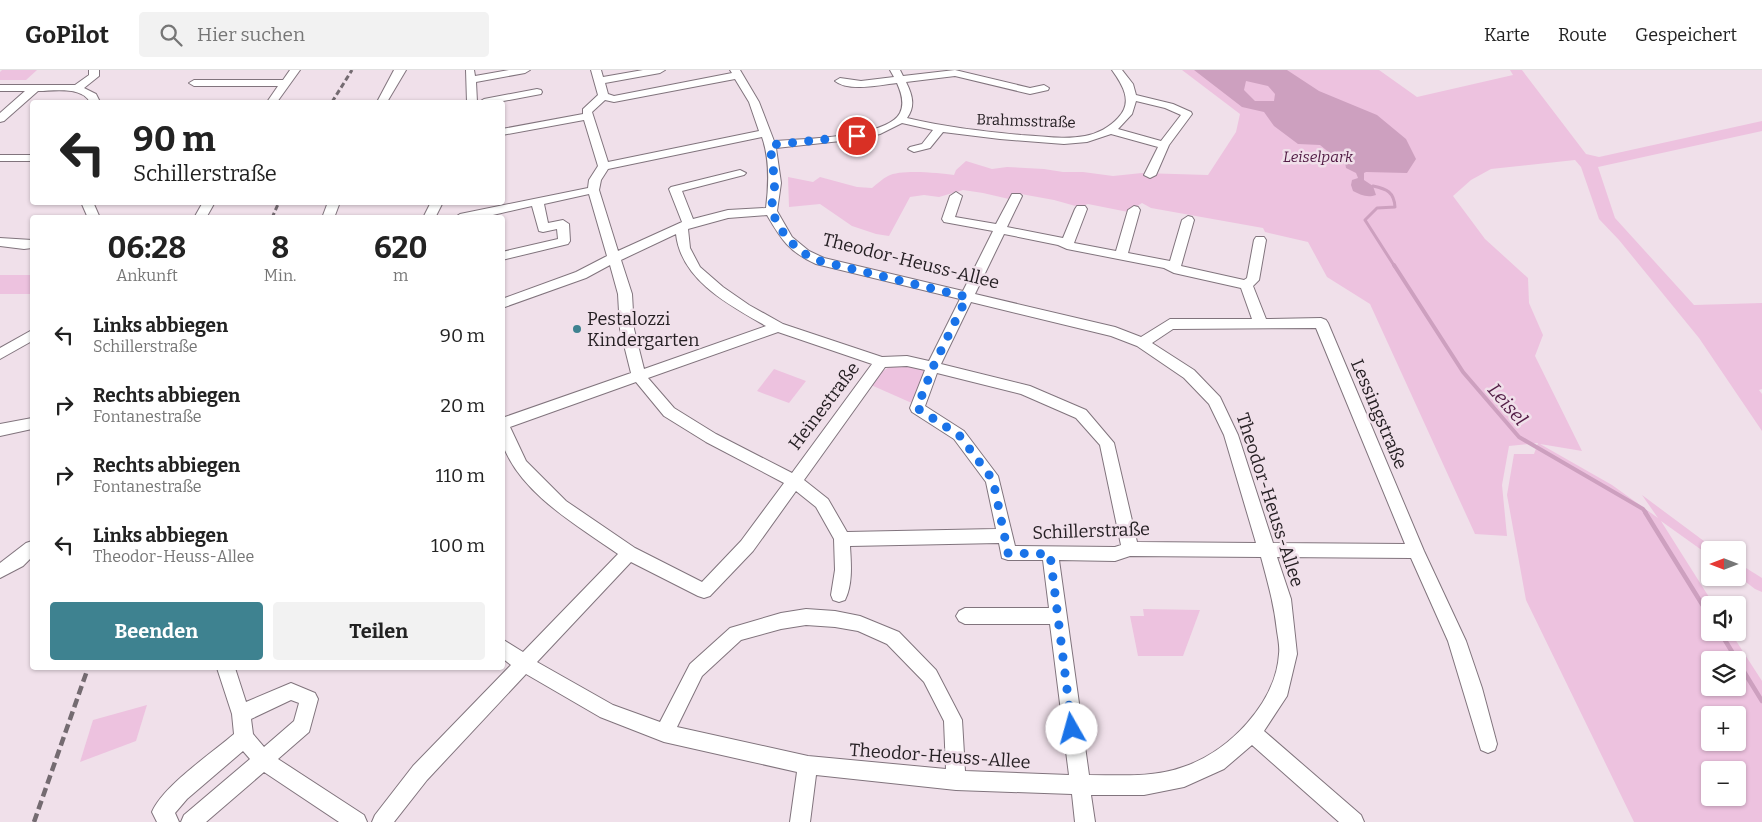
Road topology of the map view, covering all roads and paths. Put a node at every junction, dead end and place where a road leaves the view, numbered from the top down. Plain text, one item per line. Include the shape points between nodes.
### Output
1 (94, 70) edge
2 (295, 70) edge
3 (401, 70) edge
4 (525, 70) edge
5 (660, 70) edge
6 (666, 70) edge
7 (894, 70) edge
8 (1117, 70) edge
9 (736, 72) edge
10 (955, 72) edge
11 (470, 75) edge
12 (598, 76) edge
13 (901, 80) junction
14 (840, 81) dead end
15 (194, 83) dead end
16 (286, 83) junction
17 (0, 88) edge
18 (35, 88) junction
19 (77, 88) junction
20 (674, 88) junction
21 (1044, 88) dead end
22 (537, 92) dead end
23 (603, 96) junction
24 (1133, 97) junction
25 (94, 100) edge
26 (273, 100) edge
27 (383, 100) edge
28 (472, 100) edge
29 (495, 100) edge
30 (588, 116) junction
31 (0, 119) edge
32 (901, 120) junction
33 (939, 130) junction
34 (1110, 130) junction
35 (505, 131) edge
36 (765, 133) junction
37 (770, 145) junction
38 (1164, 145) junction
39 (914, 149) dead end
40 (0, 158) edge
41 (30, 158) edge
42 (604, 166) junction
43 (740, 173) dead end
44 (1150, 175) dead end
45 (593, 190) junction
46 (956, 196) dead end
47 (1016, 196) dead end
48 (537, 201) junction
49 (1081, 208) dead end
50 (1134, 210) dead end
51 (771, 211) junction
52 (474, 215) edge
53 (1188, 220) dead end
54 (686, 226) junction
55 (1000, 229) junction
56 (1260, 240) dead end
57 (0, 242) edge
58 (30, 244) edge
59 (1068, 245) junction
60 (505, 255) edge
61 (1121, 256) junction
62 (613, 258) junction
63 (1174, 269) junction
64 (1246, 284) junction
65 (967, 297) junction
66 (505, 303) edge
67 (1261, 324) junction
68 (778, 327) junction
69 (30, 336) edge
70 (1142, 343) junction
71 (0, 354) edge
72 (882, 362) junction
73 (933, 367) junction
74 (640, 376) junction
75 (505, 423) edge
76 (30, 424) edge
77 (0, 430) edge
78 (505, 431) edge
79 (794, 481) junction
80 (1006, 536) junction
81 (842, 539) junction
82 (1130, 549) junction
83 (1267, 549) junction
84 (30, 550) edge
85 (1416, 550) junction
86 (629, 553) junction
87 (1050, 554) junction
88 (0, 571) edge
89 (839, 595) dead end
90 (965, 616) dead end
91 (1058, 616) junction
92 (505, 649) edge
93 (524, 664) junction
94 (227, 670) edge
95 (240, 714) junction
96 (664, 733) junction
97 (1252, 733) junction
98 (244, 738) junction
99 (1488, 744) dead end
100 (264, 761) junction
101 (808, 765) junction
102 (956, 780) junction
103 (1079, 785) junction
104 (796, 819) edge
105 (169, 822) edge
106 (191, 822) edge
107 (357, 822) edge
108 (382, 822) edge
109 (1085, 822) edge
110 (1354, 822) edge

1 - 19 street via 94,76
2 - 16 street
3 - 27 street
4 - 11 street
5 - 12 street
6 - 20 street
7 - 13 street
8 - 24 street via 1126,80
9 - 20 street
9 - 36 street via 754,102
10 - 13 street
10 - 21 street via 1030,91
11 - 28 street
12 - 23 street
13 - 14 street via 861,84
13 - 32 street via 907,96 906,111
15 - 16 street
16 - 26 street
17 - 18 street
18 - 19 street
18 - 31 street
19 - 25 street
20 - 23 street via 614,99
22 - 29 street
23 - 30 street via 587,111
24 - 34 street, Brahmsstraße via 1128,115
24 - 38 street via 1187,114
30 - 35 street
30 - 42 street
32 - 33 street, Brahmsstraße
32 - 37 street via 875,134
33 - 34 street, Brahmsstraße via 1058,140 1093,138
33 - 39 street via 926,146
34 - 38 street
36 - 37 street
36 - 42 street
37 - 51 street via 775,183
38 - 44 street
40 - 41 street
42 - 45 street
43 - 54 street via 675,189
45 - 48 street
45 - 62 street
46 - 55 street via 948,218
47 - 55 street
48 - 52 street
48 - 60 street via 543,228 562,224 564,241
49 - 59 street
50 - 61 street
51 - 54 street via 728,214
51 - 65 street, Theodor-Heuss-Allee via 787,239 820,261
53 - 63 street
54 - 62 street
54 - 68 street via 684,248 695,269 718,290
55 - 59 street
55 - 65 street
56 - 64 street via 1253,280
57 - 58 street
59 - 61 street
61 - 63 street
62 - 66 street via 581,275
62 - 74 street via 625,294 627,329
63 - 64 street
64 - 67 street
65 - 70 street, Theodor-Heuss-Allee via 1115,332
65 - 73 street
67 - 70 street, Lessingstraße via 1170,324
67 - 85 street, Lessingstraße via 1321,323
68 - 72 street
68 - 74 street
69 - 71 street
70 - 83 street, Theodor-Heuss-Allee via 1189,374 1215,400 1231,435
72 - 73 street, Heinestraße via 907,361
72 - 79 street, Heinestraße
73 - 80 street via 917,408 959,435 993,480
73 - 82 street, Heinestraße via 1025,390 1081,414 1106,443
74 - 75 street
74 - 79 street via 669,412
76 - 77 street
78 - 86 street, Heinestraße via 520,465 560,505
79 - 81 street via 822,503
79 - 86 street, Heinestraße via 747,546 704,591
80 - 81 street
80 - 87 street, Schillerstraße via 1008,553
81 - 89 street via 843,570
82 - 83 street, Schillerstraße
82 - 87 street, Schillerstraße via 1115,554
83 - 85 street
83 - 97 street, Theodor-Heuss-Allee via 1282,600 1288,654 1278,696
84 - 88 street
85 - 99 street via 1457,641
86 - 93 street
87 - 91 street
90 - 91 street
91 - 103 street
92 - 93 street, Theodor-Heuss-Allee
93 - 96 street, Theodor-Heuss-Allee via 607,711
93 - 108 street via 420,773
94 - 95 street
95 - 98 street
95 - 100 street via 291,690 309,699 302,726
96 - 101 street, Theodor-Heuss-Allee
96 - 102 street via 696,670 736,634 798,618 835,619 860,624 893,638 930,676 953,720
97 - 103 street, Theodor-Heuss-Allee via 1217,762 1184,776 1144,785
97 - 110 street
98 - 100 street
98 - 105 street via 180,792 162,812
100 - 106 street
100 - 107 street
101 - 102 street, Theodor-Heuss-Allee
101 - 104 street
102 - 103 street, Theodor-Heuss-Allee
103 - 109 street

